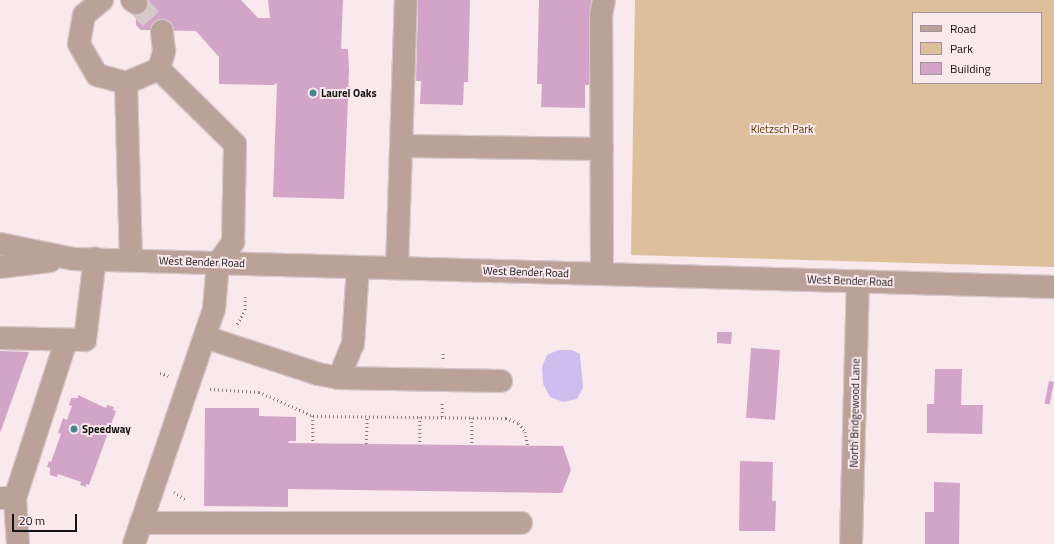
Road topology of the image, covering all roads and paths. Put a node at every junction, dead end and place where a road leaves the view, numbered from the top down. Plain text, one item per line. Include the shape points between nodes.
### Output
1 (102, 0) edge
2 (406, 0) edge
3 (604, 0) edge
4 (162, 31) tunnel mouth
5 (159, 69) junction
6 (126, 83) junction
7 (401, 146) junction
8 (602, 149) junction
9 (0, 244) edge
10 (73, 259) junction
11 (95, 259) junction
12 (131, 260) junction
13 (218, 263) junction
14 (0, 267) edge
15 (358, 267) junction
16 (397, 268) junction
17 (602, 274) junction
18 (858, 281) junction
19 (1054, 287) edge
20 (245, 297) dead end
21 (233, 326) dead end
22 (205, 337) junction
23 (0, 338) edge
24 (66, 341) junction
25 (339, 378) junction
26 (501, 382) dead end
27 (209, 389) dead end
28 (313, 416) junction
29 (367, 416) junction
30 (420, 417) junction
31 (472, 418) junction
32 (313, 443) dead end
33 (366, 444) dead end
34 (420, 444) dead end
35 (472, 445) dead end
36 (528, 446) dead end
37 (8, 498) edge
38 (141, 523) junction
39 (521, 523) dead end
40 (18, 544) edge
41 (134, 544) edge
42 (851, 544) edge

1 - 6 street via 84,15 79,44 96,75
2 - 7 street
3 - 8 street via 601,15
4 - 5 street via 164,51
5 - 6 street
5 - 13 street via 234,144 233,242
6 - 12 street
7 - 8 street
7 - 16 street
8 - 17 street
9 - 10 street, West Bender Road
10 - 11 street, West Bender Road
10 - 14 street
11 - 12 street, West Bender Road
11 - 24 street via 85,340
12 - 13 street, West Bender Road
13 - 15 street, West Bender Road
13 - 22 street via 214,309
15 - 16 street, West Bender Road
15 - 25 street via 353,344
16 - 17 street, West Bender Road
17 - 18 street, West Bender Road
18 - 19 street, West Bender Road
18 - 42 street, North Bridgewood Lane
20 - 21 path via 245,310
22 - 25 street via 318,374
22 - 38 street
23 - 24 street
24 - 37 street
25 - 26 street
27 - 28 path via 259,392
28 - 29 path
28 - 32 path
29 - 30 path
29 - 33 path
30 - 31 path
30 - 34 path
31 - 35 path
31 - 36 path via 506,418 518,423 525,432
37 - 40 street
38 - 39 street
38 - 41 street

